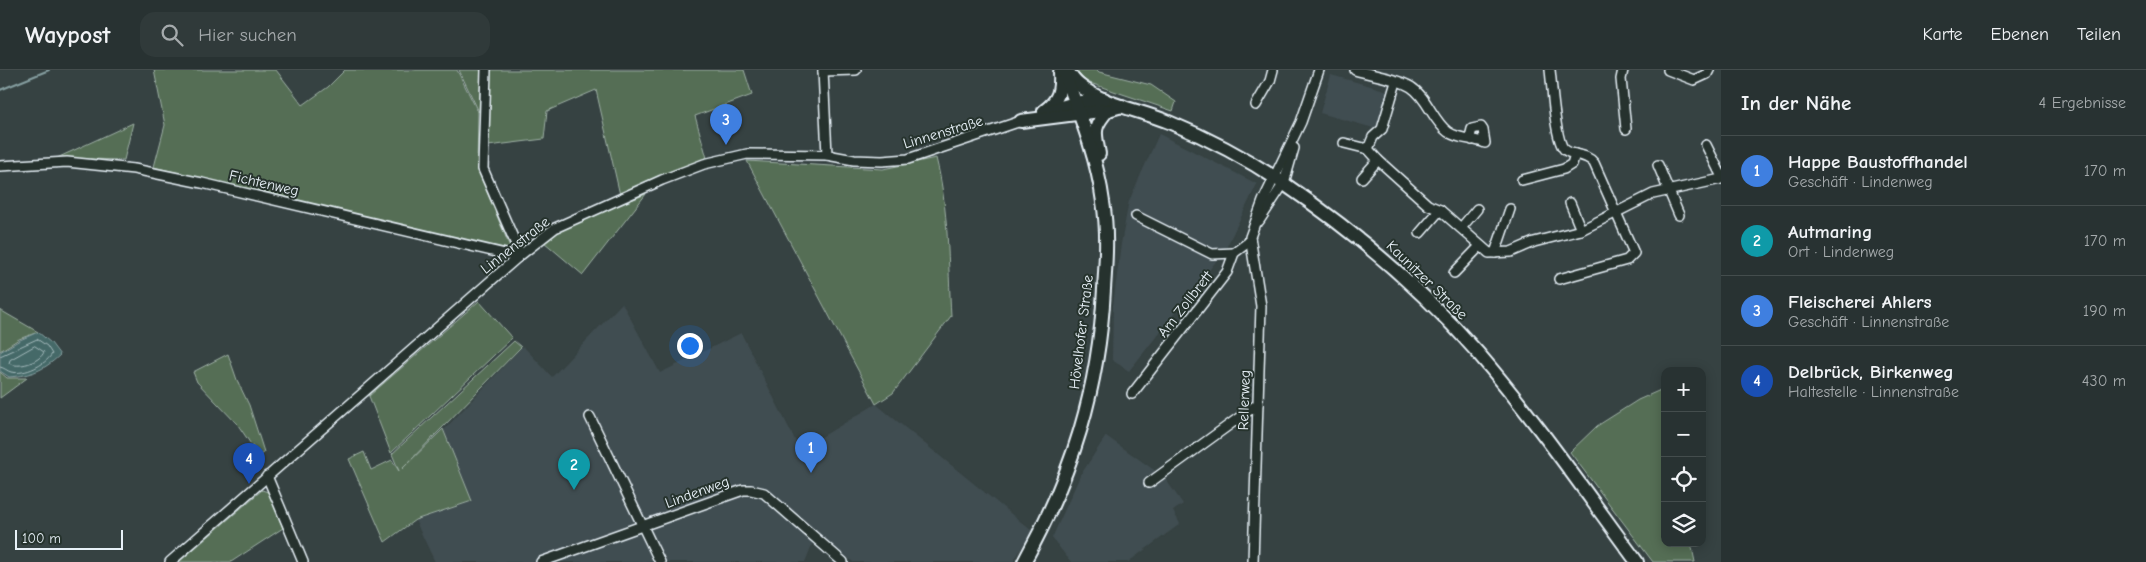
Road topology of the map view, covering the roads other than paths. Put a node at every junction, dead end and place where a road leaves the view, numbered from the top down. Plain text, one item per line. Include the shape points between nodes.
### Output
1 (486, 70) edge
2 (856, 70) edge
3 (1063, 70) edge
4 (1273, 70) edge
5 (1319, 70) edge
6 (1355, 70) edge
7 (1550, 70) edge
8 (1623, 70) edge
9 (1668, 70) edge
10 (1709, 70) edge
11 (823, 71) edge
12 (1396, 82) junction
13 (1106, 104) junction
14 (1256, 105) dead end
15 (1077, 108) junction
16 (1043, 112) junction
17 (1021, 121) junction
18 (1626, 130) dead end
19 (1472, 140) dead end
20 (1344, 143) dead end
21 (1706, 145) dead end
22 (1368, 149) junction
23 (1575, 154) junction
24 (827, 155) junction
25 (1378, 160) junction
26 (1658, 165) dead end
27 (0, 166) edge
28 (1721, 175) edge
29 (1362, 178) dead end
30 (1721, 179) edge
31 (1522, 180) dead end
32 (1279, 181) junction
33 (1100, 184) junction
34 (1670, 189) junction
35 (1570, 203) dead end
36 (1477, 209) dead end
37 (1510, 209) dead end
38 (1440, 210) junction
39 (1615, 212) junction
40 (1679, 215) dead end
41 (1136, 216) dead end
42 (1461, 228) junction
43 (1581, 230) junction
44 (1420, 233) dead end
45 (1250, 240) junction
46 (1480, 246) junction
47 (1495, 253) junction
48 (1234, 254) junction
49 (518, 257) junction
50 (1454, 273) dead end
51 (1559, 279) dead end
52 (1132, 394) dead end
53 (1258, 404) junction
54 (590, 418) dead end
55 (267, 476) junction
56 (1149, 483) dead end
57 (643, 527) junction
58 (170, 562) edge
59 (302, 562) edge
60 (541, 562) edge
61 (660, 562) edge
62 (843, 562) edge
63 (1024, 562) edge
64 (1253, 562) edge
65 (1637, 562) edge

1 - 49 street via 483,169 518,250
2 - 11 street
3 - 13 main road
3 - 15 main road, Hövelhofer Straße
3 - 16 main road via 1054,104
4 - 14 street
5 - 32 street
6 - 12 street
7 - 23 street via 1560,145
8 - 18 street
9 - 10 street via 1694,80 1708,74
11 - 24 street
12 - 19 street via 1411,87 1447,130
12 - 22 street via 1382,130 1373,137
13 - 15 main road
13 - 32 main road, Kaunitzer Straße via 1123,105 1171,122 1212,141
13 - 33 main road via 1097,122 1096,134 1102,169
15 - 16 main road
15 - 17 main road
15 - 33 main road, Hövelhofer Straße
16 - 17 main road
17 - 24 street, Linnenstraße via 908,159 854,160
20 - 22 street
21 - 28 street
22 - 25 street
23 - 31 street via 1572,164 1564,169
23 - 39 street via 1583,155 1594,163
24 - 49 street, Linnenstraße via 747,154 704,164 555,228
25 - 29 street
25 - 38 street via 1428,205
26 - 34 street
27 - 49 street, Fichtenweg via 67,162 134,168
30 - 34 street
32 - 45 street via 1252,230
32 - 65 main road, Kaunitzer Straße via 1351,232 1392,266 1477,352
33 - 63 main road, Hövelhofer Straße via 1106,226 1106,265 1095,370 1070,465 1047,521
34 - 39 street
34 - 40 street
35 - 43 street
36 - 42 street
37 - 47 street
38 - 42 street
38 - 44 street
39 - 43 street
39 - 51 street via 1634,253 1626,260
41 - 48 street via 1212,254
42 - 46 street
43 - 47 street via 1534,242 1511,252
45 - 48 street, Am Zollbrett
45 - 53 street, Rellerweg via 1261,306
46 - 47 street via 1489,253
46 - 50 street
48 - 52 street, Am Zollbrett via 1227,272
49 - 55 street, Linnenstraße
53 - 56 street
53 - 64 street, Rellerweg
54 - 57 street
55 - 58 street, Linnenstraße
55 - 59 street
57 - 60 street, Lindenweg
57 - 61 street
57 - 62 street, Lindenweg via 743,490 751,490 764,493

